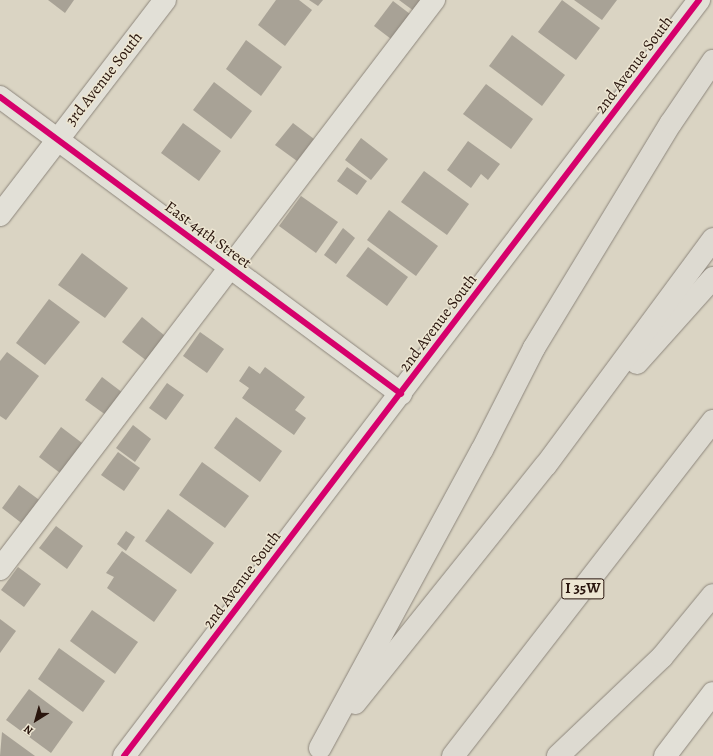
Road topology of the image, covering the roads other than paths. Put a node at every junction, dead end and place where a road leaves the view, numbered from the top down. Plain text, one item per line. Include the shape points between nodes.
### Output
1 (165, 0) edge
2 (434, 0) edge
3 (699, 0) edge
4 (713, 61) edge
5 (0, 98) edge
6 (57, 140) junction
7 (0, 215) edge
8 (713, 239) edge
9 (230, 268) junction
10 (713, 278) edge
11 (401, 394) junction
12 (713, 421) edge
13 (546, 465) junction
14 (0, 569) edge
15 (713, 595) edge
16 (713, 693) edge
17 (316, 752) edge
18 (124, 756) edge
19 (452, 756) edge
20 (558, 756) edge
21 (665, 756) edge

1 - 6 street, 3rd Avenue South
2 - 9 street
3 - 11 street, 2nd Avenue South
4 - 17 highway via 671,123 534,348 478,457
5 - 6 street, East 44th Street
6 - 7 street, 3rd Avenue South
6 - 9 street, East 44th Street
8 - 13 highway
9 - 11 street, East 44th Street
9 - 14 street
10 - 13 highway
11 - 18 street, 2nd Avenue South
12 - 19 highway, I 35W
13 - 17 highway
15 - 20 highway via 662,657
16 - 21 street

